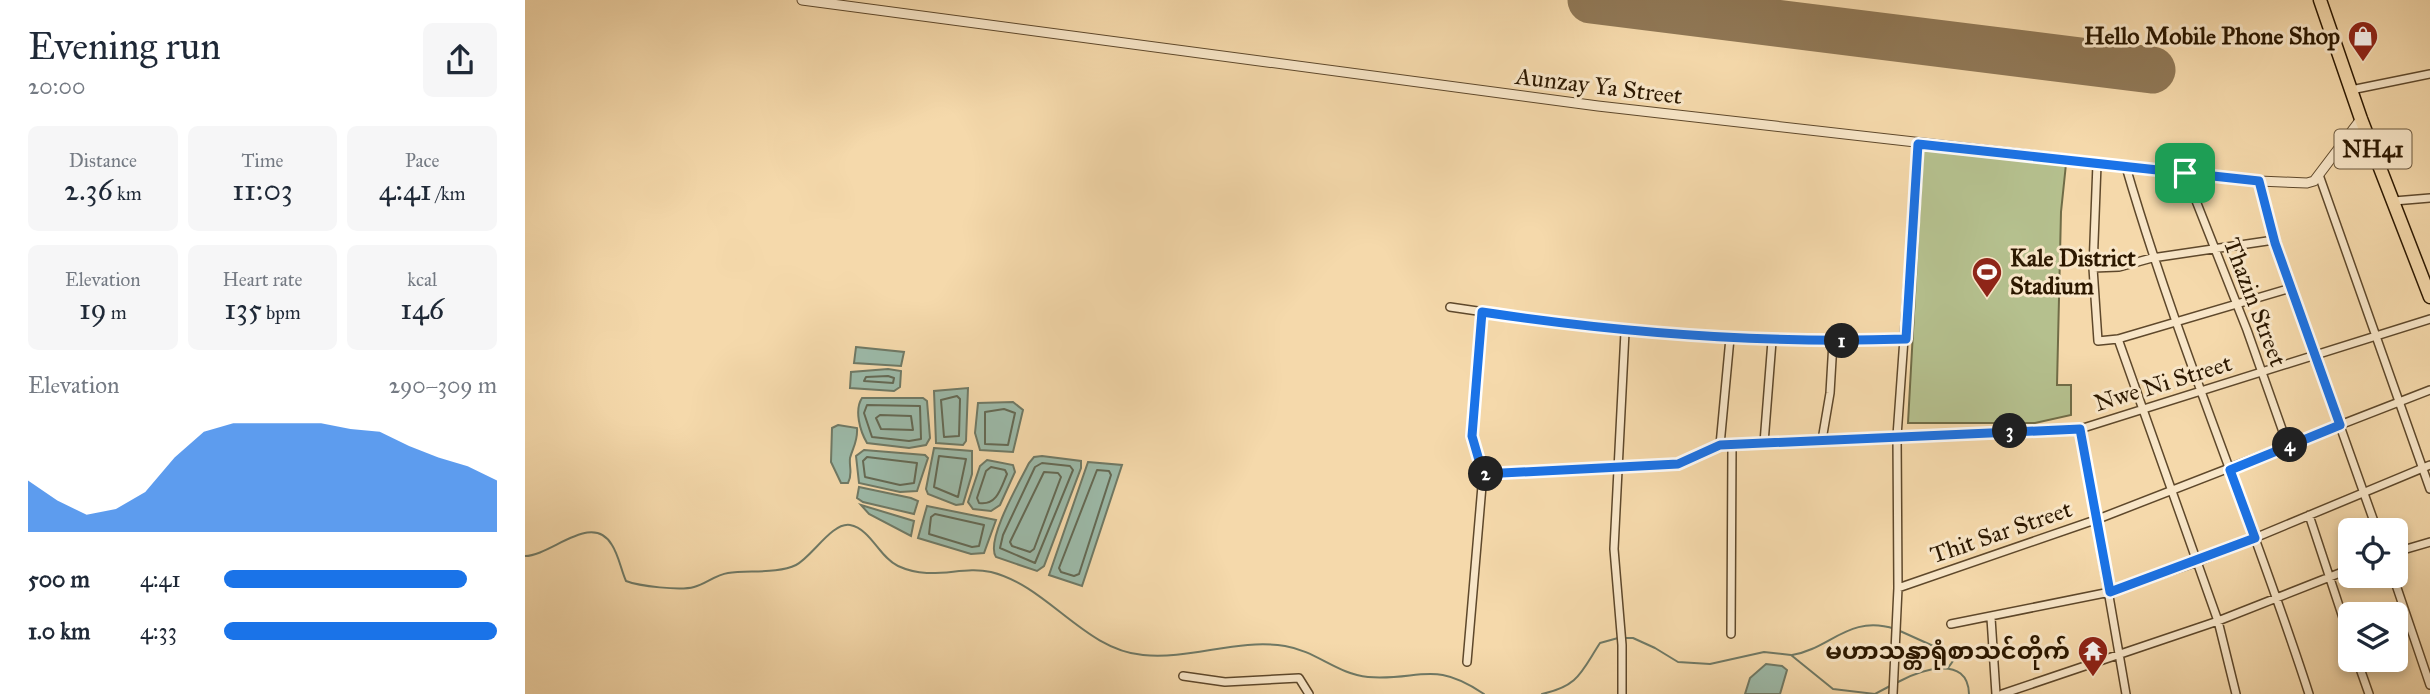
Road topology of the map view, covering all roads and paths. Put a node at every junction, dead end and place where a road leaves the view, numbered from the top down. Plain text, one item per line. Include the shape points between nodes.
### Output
1 (802, 0) edge
2 (2320, 0) edge
3 (2430, 74) edge
4 (2351, 90) junction
5 (2361, 119) junction
6 (1918, 144) junction
7 (2097, 164) junction
8 (2126, 167) junction
9 (2185, 173) junction
10 (2319, 175) junction
11 (2259, 181) junction
12 (2430, 198) edge
13 (2394, 201) junction
14 (2274, 240) junction
15 (2214, 248) junction
16 (2153, 258) junction
17 (2093, 268) junction
18 (2291, 288) junction
19 (2430, 297) edge
20 (2237, 304) junction
21 (1450, 307) dead end
22 (1482, 312) junction
23 (2430, 319) edge
24 (2176, 324) junction
25 (1625, 332) junction
26 (2377, 336) junction
27 (1731, 338) junction
28 (1906, 339) junction
29 (2118, 339) junction
30 (1772, 341) junction
31 (1833, 342) junction
32 (2314, 355) junction
33 (2262, 374) junction
34 (2430, 390) edge
35 (2202, 392) junction
36 (2399, 401) junction
37 (2144, 409) junction
38 (2340, 425) junction
39 (2080, 429) junction
40 (1898, 436) junction
41 (1822, 440) junction
42 (1764, 443) junction
43 (1720, 445) junction
44 (1732, 446) junction
45 (2287, 446) junction
46 (1616, 465) junction
47 (2426, 467) edge
48 (2230, 470) junction
49 (1483, 474) junction
50 (2430, 489) edge
51 (2172, 490) junction
52 (2365, 491) junction
53 (2309, 515) junction
54 (2373, 518) edge
55 (2098, 519) junction
56 (2255, 538) junction
57 (2430, 542) edge
58 (2408, 548) edge
59 (2197, 562) junction
60 (2338, 574) edge
61 (2330, 578) junction
62 (1898, 588) junction
63 (2397, 588) edge
64 (2110, 592) junction
65 (2278, 597) junction
66 (2338, 602) edge
67 (1991, 618) junction
68 (2217, 621) junction
69 (1951, 624) dead end
70 (1731, 634) dead end
71 (2120, 654) junction
72 (1467, 662) dead end
73 (2361, 672) edge
74 (1183, 676) dead end
75 (2430, 685) edge
76 (1308, 694) edge
77 (1622, 694) edge
78 (1893, 694) edge
79 (1996, 694) edge
80 (2002, 694) edge
81 (2126, 694) edge
82 (2236, 694) edge
83 (2309, 694) edge
84 (2369, 694) edge

1 - 6 street, Aunzay Ya Street
2 - 4 highway, NH41
3 - 4 street
4 - 5 highway, NH41
5 - 10 street
5 - 13 highway, NH41
6 - 7 street, Aunzay Ya Street
6 - 28 street
7 - 8 street, Aunzay Ya Street
7 - 17 street
8 - 9 street, Aunzay Ya Street
8 - 16 street
9 - 11 street, Aunzay Ya Street
9 - 15 street, Thazin Street
10 - 11 street, Aunzay Ya Street via 2307,183
10 - 26 street
11 - 14 street
12 - 13 street
13 - 19 highway, NH41
14 - 15 street
14 - 18 street
15 - 16 street
15 - 20 street, Thazin Street
16 - 17 street
16 - 24 street
17 - 29 street via 2095,338
18 - 20 street
18 - 32 street
20 - 24 street
20 - 33 street, Thazin Street
21 - 22 street
22 - 25 street
22 - 49 street via 1472,436
23 - 26 street, Nwe Ni Street
24 - 29 street
24 - 35 street
25 - 27 street
25 - 46 street
26 - 32 street, Nwe Ni Street
26 - 36 street
27 - 30 street
27 - 43 street
28 - 31 street
28 - 40 street
29 - 37 street
30 - 31 street
30 - 42 street
31 - 41 street
32 - 33 street, Nwe Ni Street
32 - 38 street
33 - 35 street, Nwe Ni Street
33 - 45 street, Thazin Street
34 - 36 street, Thit Sar Street
35 - 37 street, Nwe Ni Street
35 - 48 street
36 - 38 street, Thit Sar Street
36 - 47 street
37 - 39 street, Nwe Ni Street
37 - 51 street
38 - 45 street, Thit Sar Street
38 - 52 street
39 - 40 street, Nwe Ni Street
39 - 55 street
40 - 41 street, Nwe Ni Street
40 - 62 street
41 - 42 street, Nwe Ni Street
42 - 44 street, Nwe Ni Street
43 - 44 street, Nwe Ni Street
43 - 46 street, Nwe Ni Street via 1678,464
44 - 70 street
45 - 48 street, Thit Sar Street
46 - 49 street, Nwe Ni Street
46 - 77 street via 1614,549
47 - 50 street
47 - 52 street
48 - 51 street, Thit Sar Street
48 - 56 street
49 - 72 street
51 - 55 street, Thit Sar Street
51 - 59 street
52 - 53 street
52 - 54 street
53 - 56 street
53 - 61 street
55 - 62 street, Thit Sar Street
55 - 64 street
56 - 59 street
56 - 65 street
57 - 58 street
59 - 64 street
59 - 68 street
60 - 61 street
61 - 65 street
61 - 66 street
62 - 78 street
63 - 75 street
64 - 67 street
64 - 71 street
65 - 68 street
65 - 83 street
67 - 69 street
67 - 79 street
68 - 71 street
68 - 82 street
71 - 80 street
71 - 81 street
73 - 84 street
74 - 76 street via 1225,682 1299,678

